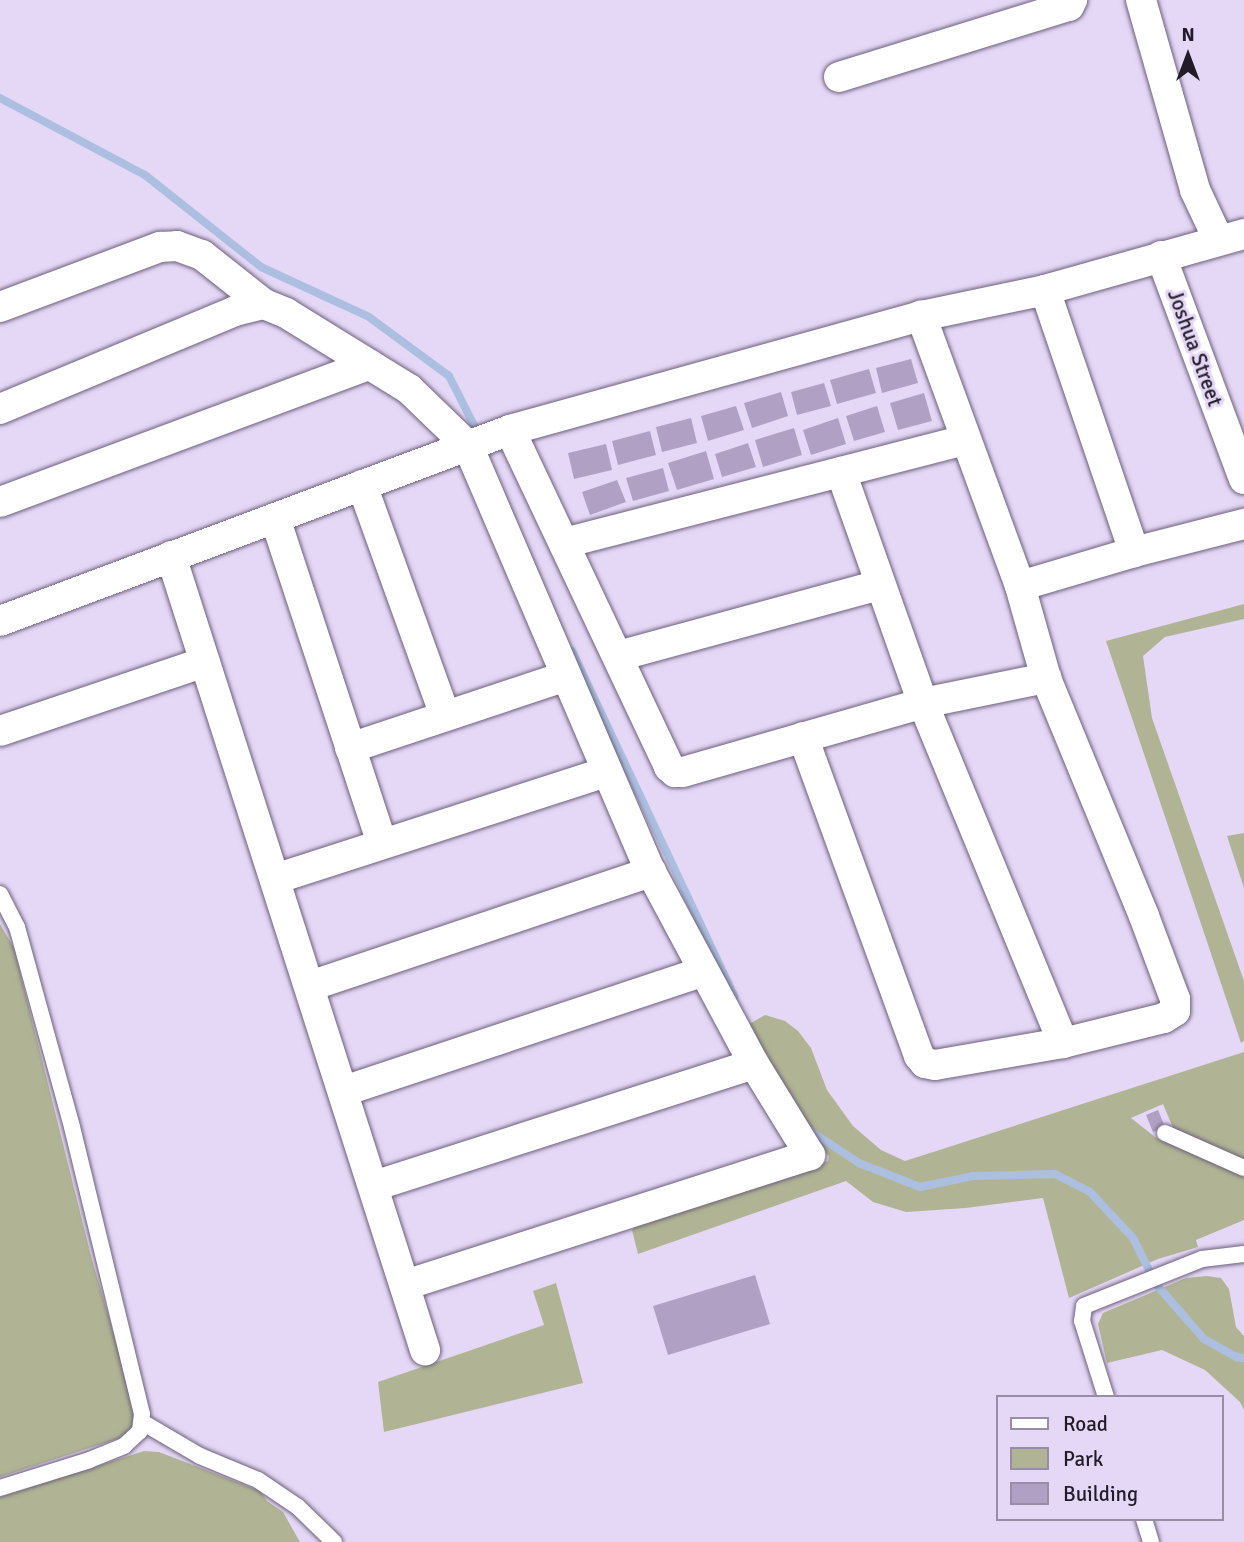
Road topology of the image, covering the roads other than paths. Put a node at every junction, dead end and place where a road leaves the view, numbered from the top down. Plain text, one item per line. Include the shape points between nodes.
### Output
1 (1072, 0) edge
2 (1141, 0) edge
3 (839, 78) dead end
4 (1231, 237) edge
5 (1161, 257) junction
6 (1045, 290) junction
7 (264, 304) junction
8 (0, 307) edge
9 (921, 316) junction
10 (369, 365) junction
11 (0, 410) edge
12 (489, 438) junction
13 (965, 440) junction
14 (841, 472) junction
15 (1244, 479) edge
16 (362, 485) junction
17 (0, 502) edge
18 (275, 518) junction
19 (1244, 524) edge
20 (564, 543) junction
21 (1134, 552) junction
22 (171, 556) junction
23 (880, 584) junction
24 (1020, 586) junction
25 (0, 621) edge
26 (618, 656) junction
27 (205, 662) junction
28 (566, 676) junction
29 (1046, 678) junction
30 (923, 703) junction
31 (445, 716) junction
32 (0, 731) edge
33 (803, 737) junction
34 (350, 748) junction
35 (606, 772) junction
36 (382, 844) junction
37 (651, 872) junction
38 (275, 879) junction
39 (0, 894) edge
40 (704, 971) junction
41 (310, 986) junction
42 (1063, 1042) junction
43 (754, 1064) junction
44 (344, 1091) junction
45 (1165, 1133) dead end
46 (1244, 1168) edge
47 (374, 1186) junction
48 (1244, 1254) edge
49 (406, 1285) junction
50 (425, 1350) dead end
51 (1105, 1395) edge
52 (142, 1422) junction
53 (0, 1488) edge
54 (1145, 1521) edge
55 (334, 1542) edge
56 (1152, 1542) edge

1 - 3 street via 1069,6
2 - 4 street via 1195,190
4 - 5 street
5 - 6 street
5 - 15 street, Joshua Street
6 - 9 street
6 - 21 street
7 - 8 street via 202,255 177,246 160,247
7 - 10 street
7 - 11 street
9 - 12 street
9 - 13 street
10 - 12 street
10 - 17 street
12 - 16 street
12 - 20 street
12 - 28 street
13 - 14 street
13 - 24 street
14 - 20 street
14 - 23 street
16 - 18 street
16 - 31 street
18 - 22 street
18 - 34 street
19 - 21 street
20 - 26 street
21 - 24 street
22 - 25 street
22 - 27 street
23 - 26 street
23 - 30 street
24 - 29 street
26 - 33 street via 675,772
27 - 32 street
27 - 38 street
28 - 31 street
28 - 35 street
29 - 30 street
29 - 42 street via 1176,1006 1171,1015
30 - 33 street
30 - 42 street
31 - 34 street
33 - 42 street via 922,1060 935,1065
34 - 36 street
35 - 36 street
35 - 37 street
36 - 38 street
37 - 40 street
37 - 41 street
38 - 41 street
39 - 52 lane via 17,927 72,1126
40 - 43 street
40 - 44 street
41 - 44 street
43 - 47 street
43 - 49 street via 810,1155
44 - 47 street
45 - 46 lane
47 - 49 street
48 - 51 lane via 1214,1256 1091,1302 1082,1311
49 - 50 street
52 - 53 lane via 124,1446
52 - 55 lane via 200,1456 258,1480 299,1507
54 - 56 lane

